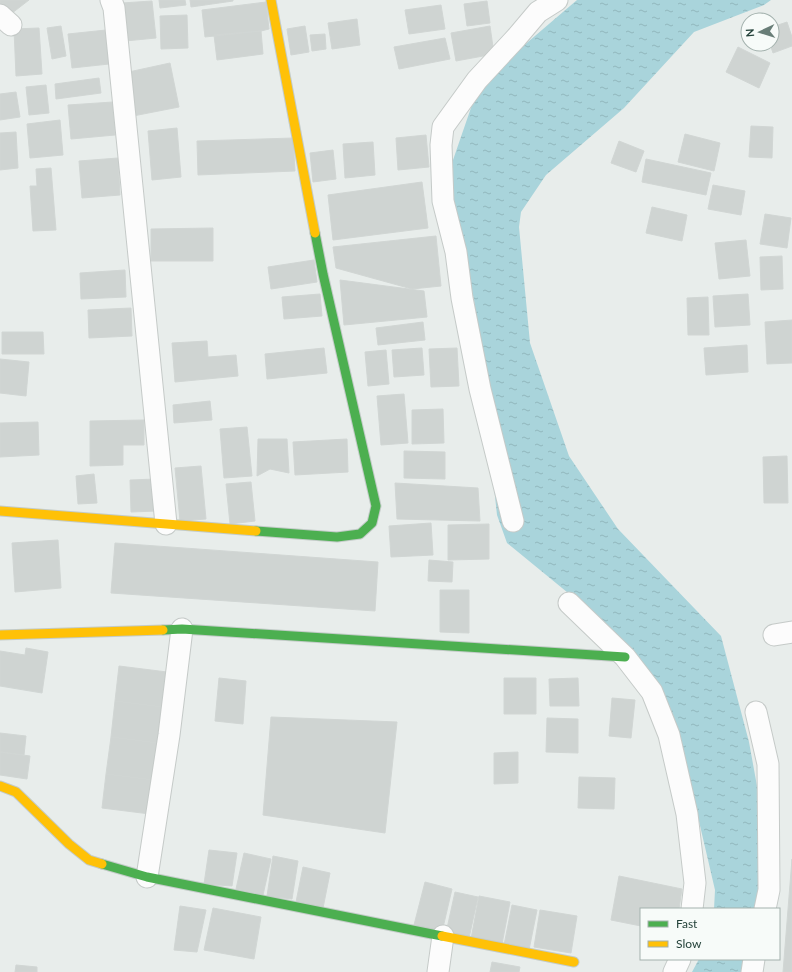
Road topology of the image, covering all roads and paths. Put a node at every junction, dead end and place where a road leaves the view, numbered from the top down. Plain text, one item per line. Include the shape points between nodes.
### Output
1 (111, 0) edge
2 (272, 0) edge
3 (558, 0) edge
4 (0, 511) edge
5 (513, 521) dead end
6 (166, 524) junction
7 (569, 603) dead end
8 (182, 629) junction
9 (0, 635) edge
10 (625, 658) junction
11 (756, 712) dead end
12 (0, 786) edge
13 (147, 877) junction
14 (692, 908) edge
15 (765, 908) edge
16 (443, 936) junction
17 (680, 960) edge
18 (754, 960) edge
19 (574, 962) dead end
20 (438, 972) edge
21 (674, 972) edge
22 (752, 972) edge

1 - 6 street via 114,8
2 - 6 street via 323,274 376,506 372,523 360,534 337,537
3 - 5 street via 538,12 477,80 443,128 441,145 443,201 456,252 462,298 480,389
4 - 6 street
7 - 10 street
8 - 9 street
8 - 10 street
8 - 13 street via 170,735
10 - 14 street via 652,692 669,735 688,821 695,883
11 - 15 street via 768,764 769,890
12 - 13 street via 16,792 89,860
13 - 16 street
16 - 19 street
16 - 20 street
17 - 21 street
18 - 22 street

